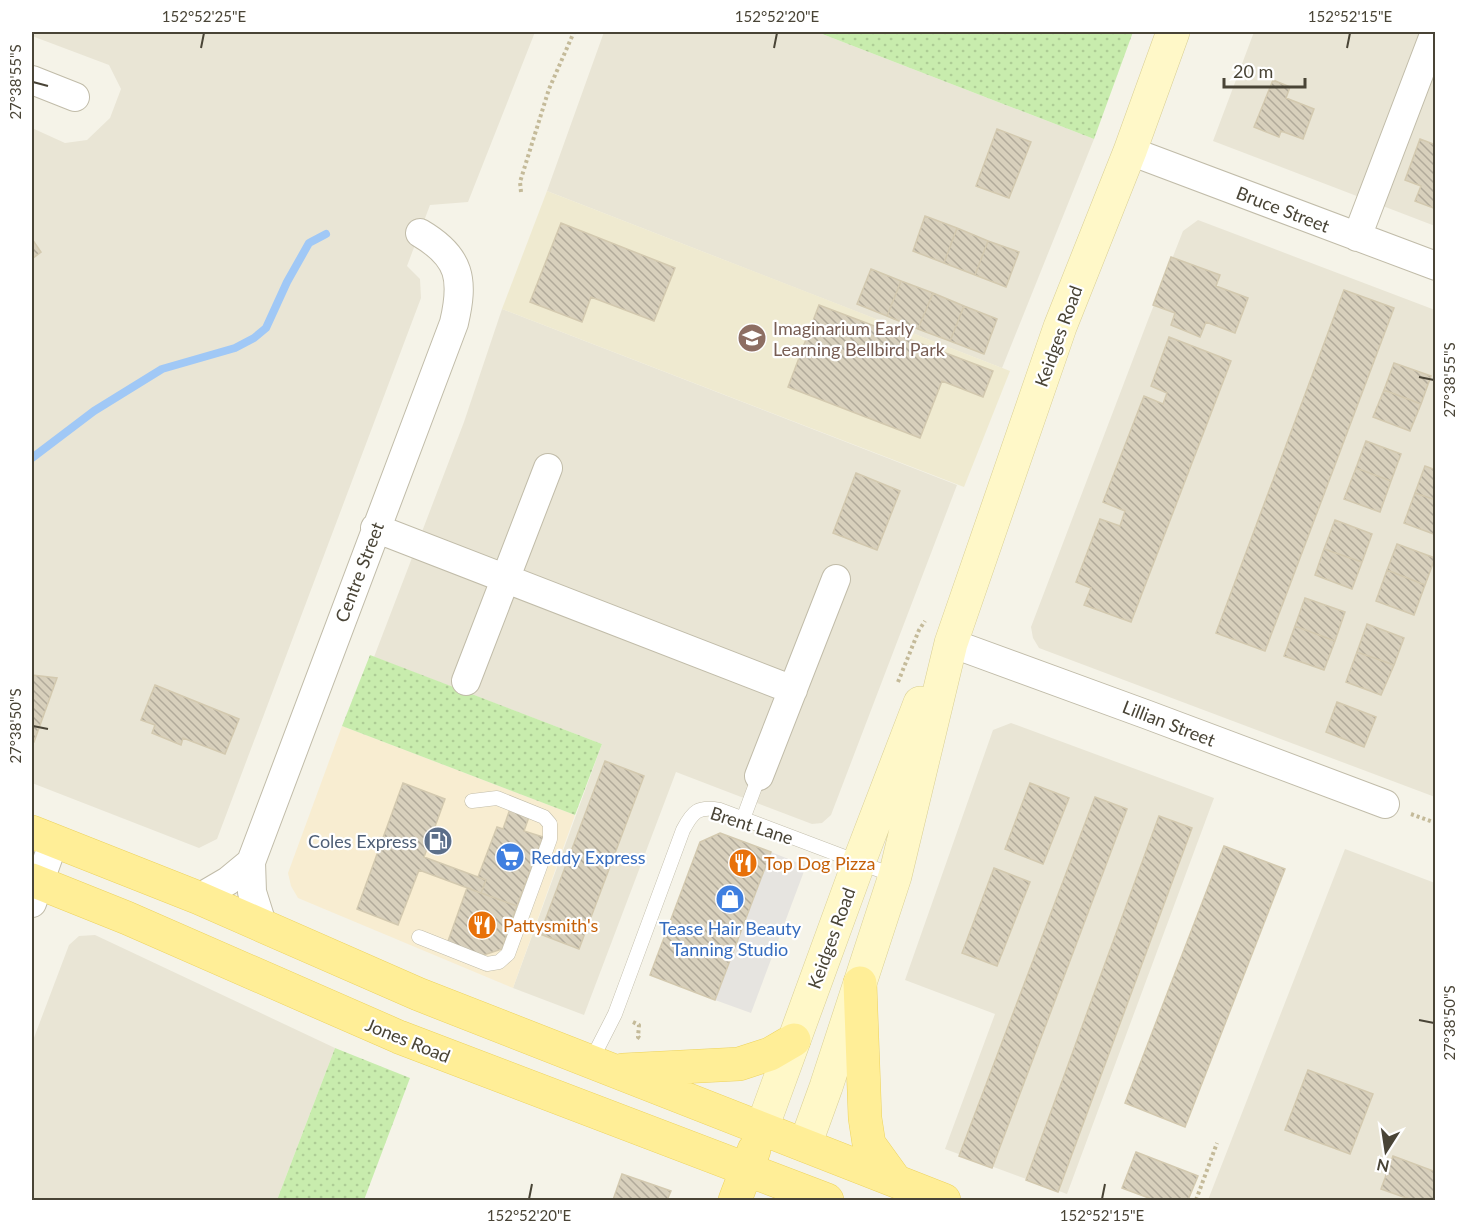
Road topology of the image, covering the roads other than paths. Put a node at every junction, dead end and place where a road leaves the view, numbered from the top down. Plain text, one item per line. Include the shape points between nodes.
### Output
1 (1173, 32) edge
2 (1435, 32) edge
3 (32, 80) edge
4 (75, 97) dead end
5 (1130, 151) junction
6 (420, 233) dead end
7 (1357, 237) junction
8 (1436, 266) edge
9 (548, 468) dead end
10 (375, 528) junction
11 (506, 578) junction
12 (836, 579) dead end
13 (956, 629) junction
14 (466, 681) dead end
15 (793, 690) junction
16 (759, 776) joint
17 (472, 801) dead end
18 (1385, 804) dead end
19 (743, 819) junction
20 (43, 836) edge
21 (251, 862) junction
22 (859, 862) junction
23 (895, 876) junction
24 (34, 889) edge
25 (199, 898) junction
26 (263, 927) junction
27 (419, 937) dead end
28 (860, 983) junction
29 (794, 1040) junction
30 (601, 1066) junction
31 (762, 1128) junction
32 (805, 1145) junction
33 (747, 1170) junction
34 (895, 1180) junction
35 (787, 1193) edge
36 (735, 1200) edge
37 (827, 1200) edge
38 (944, 1200) edge

1 - 5 street, Keidges Road
2 - 7 street
3 - 4 street
5 - 7 street, Bruce Street
5 - 13 street, Keidges Road via 1060,327
6 - 10 street, Centre Street via 446,252 460,283 459,300 454,323
7 - 8 street, Bruce Street
9 - 11 street
10 - 11 street
10 - 21 street, Centre Street
11 - 14 street
11 - 15 street
12 - 15 street
13 - 18 street, Lillian Street via 1174,724
13 - 22 street, Keidges Road via 920,703
13 - 23 street, Keidges Road
15 - 16 street
16 - 19 lane
17 - 27 lane via 497,798 544,817 550,824 550,839 508,954 499,962 487,964
19 - 22 lane, Brent Lane
19 - 30 lane, Brent Lane via 708,808 690,816 615,1014
20 - 24 street
20 - 25 main road
21 - 25 street
21 - 26 street via 252,892
22 - 23 lane, Brent Lane
22 - 29 street, Keidges Road
23 - 28 street, Keidges Road
24 - 33 main road, Jones Road via 127,918 399,1037
25 - 26 main road
26 - 30 main road
28 - 32 street, Keidges Road
28 - 34 main road via 869,1144
29 - 30 main road via 770,1054 739,1064
29 - 31 street, Keidges Road
30 - 31 main road
31 - 32 main road
31 - 33 main road, Keidges Road
32 - 34 main road
32 - 35 main road
33 - 35 main road, Jones Road
33 - 36 main road, Keidges Road
34 - 38 main road
35 - 37 main road, Jones Road

